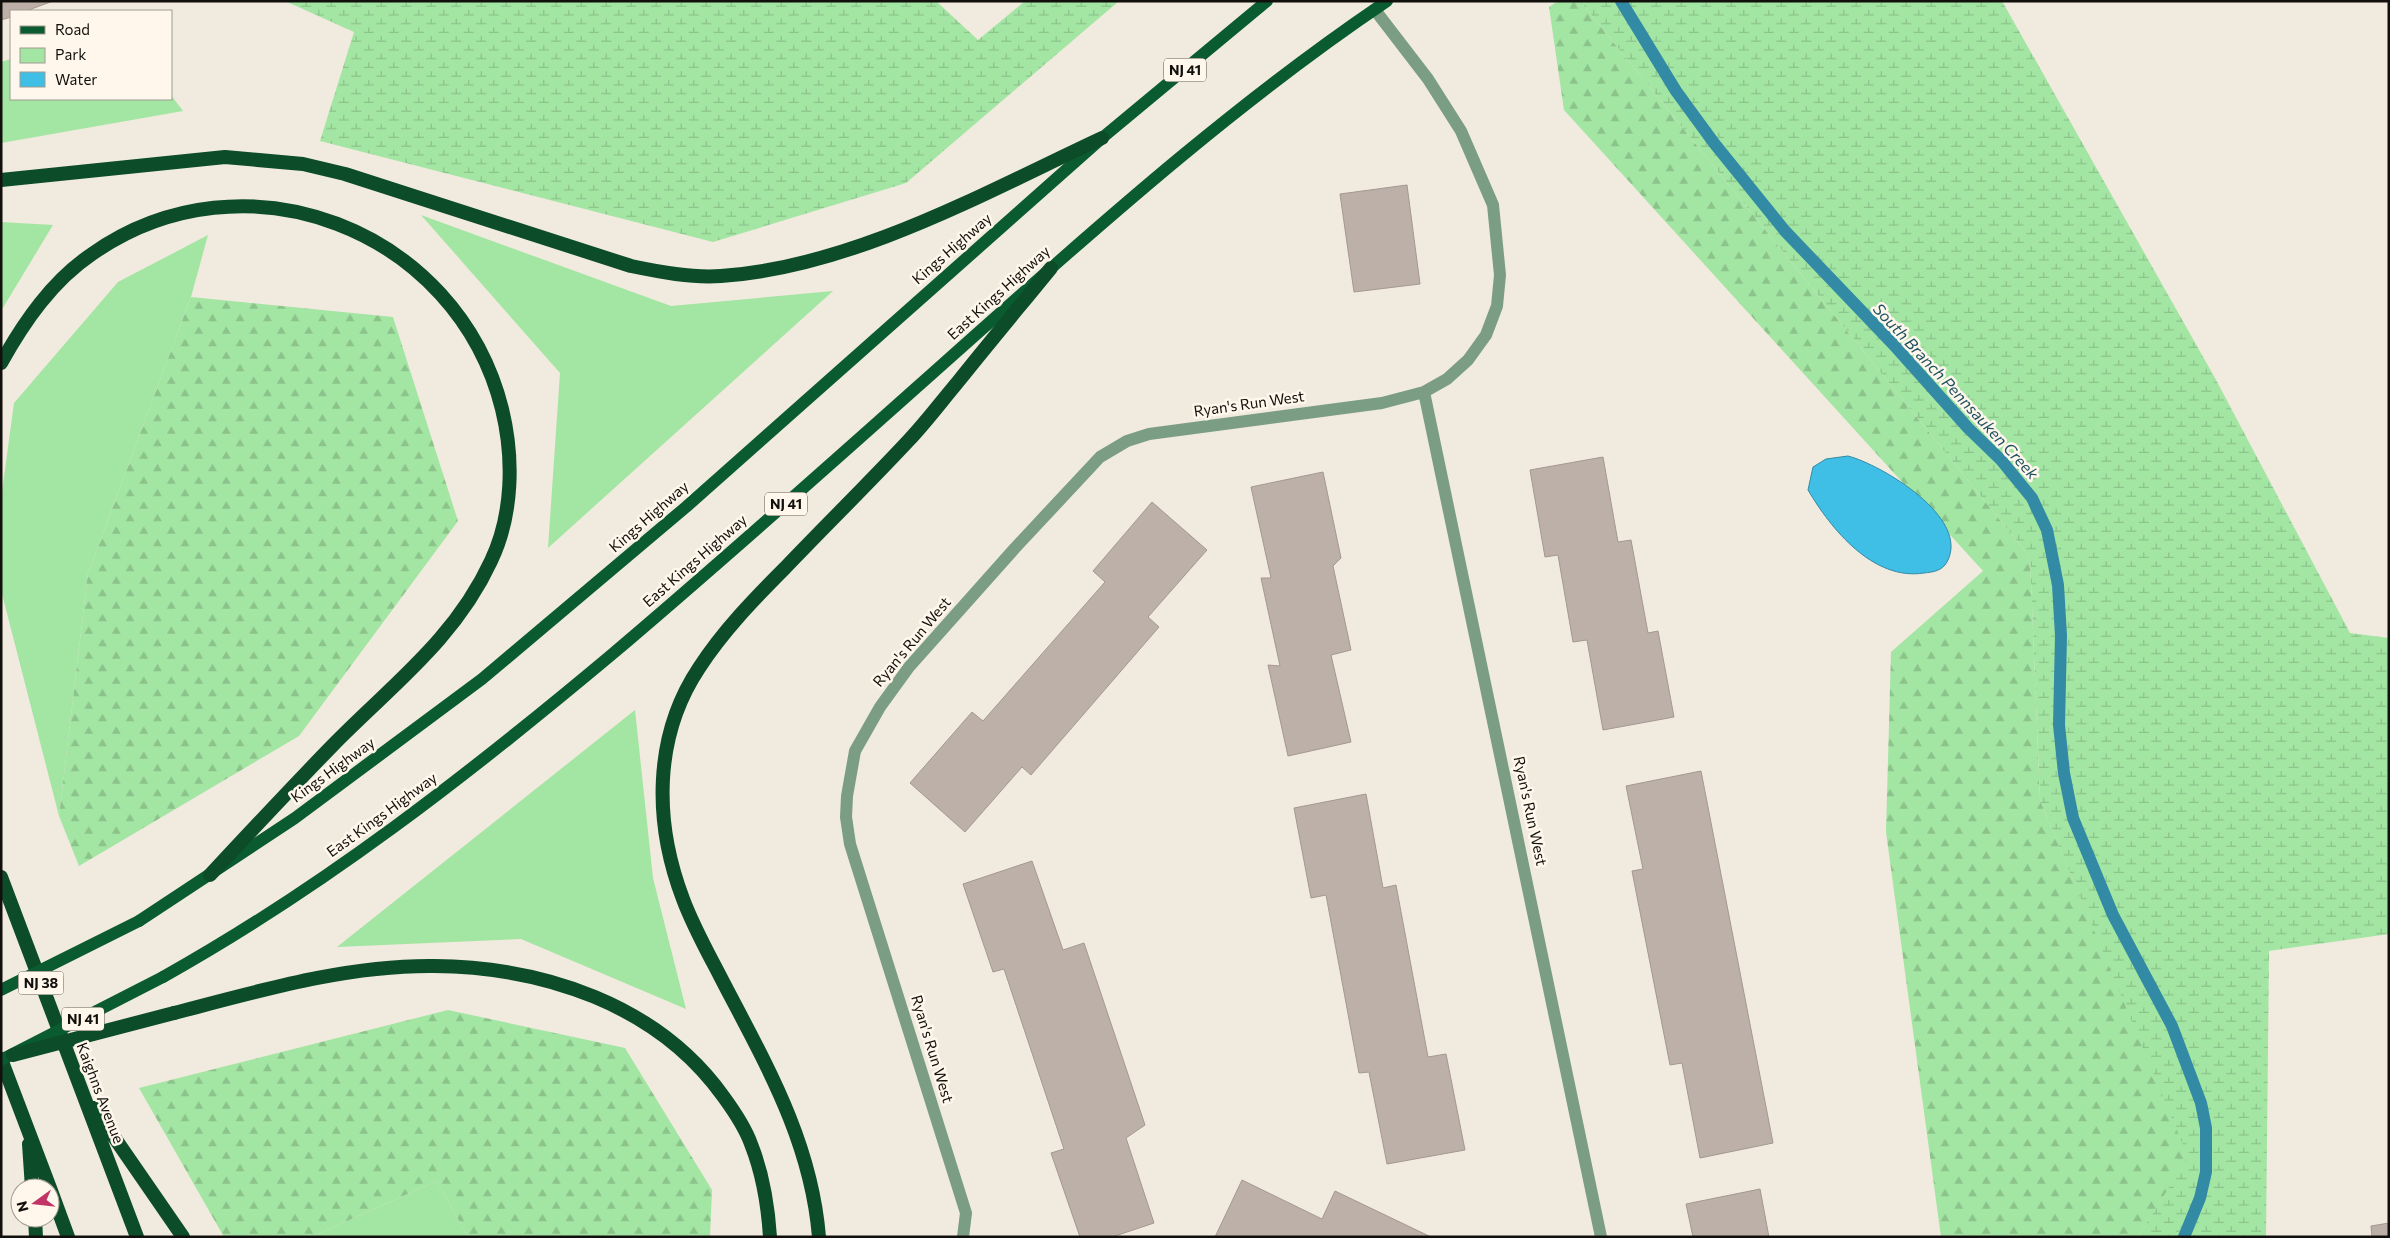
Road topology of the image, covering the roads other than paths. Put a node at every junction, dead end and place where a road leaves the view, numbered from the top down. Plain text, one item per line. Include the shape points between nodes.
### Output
1 (1267, 1) edge
2 (1387, 1) edge
3 (1374, 10) junction
4 (1102, 138) junction
5 (1, 180) edge
6 (1051, 268) junction
7 (1, 363) edge
8 (1424, 392) junction
9 (210, 875) junction
10 (1, 877) edge
11 (1, 990) edge
12 (5, 1058) edge
13 (82, 1090) junction
14 (27, 1128) junction
15 (31, 1178) edge
16 (46, 1178) edge
17 (60, 1215) edge
18 (68, 1237) edge
19 (137, 1237) edge
20 (183, 1237) edge
21 (770, 1237) edge
22 (819, 1237) edge
23 (963, 1237) edge
24 (1602, 1237) edge

1 - 4 main road, Kings Highway / NJ 41
2 - 3 main road, East Kings Highway / NJ 41
3 - 6 main road, East Kings Highway / NJ 41 via 1164,171
3 - 8 lane, Ryan's Run West via 1428,79 1461,131 1493,204 1500,275 1497,306 1486,335 1468,360 1447,379
4 - 5 highway via 905,229 859,246 769,270 721,276 675,274 631,266 345,174 303,164 225,157
4 - 9 main road, Kings Highway / NJ 41 via 686,508 482,679 295,818
6 - 12 main road, East Kings Highway / NJ 41, bridge via 712,568 491,754 355,856 225,942
6 - 22 highway via 911,438 721,637 697,670 678,708 666,749 662,791 664,832 674,877 689,916 788,1111 816,1200
7 - 9 highway via 35,309 90,255 125,234 160,220 196,210 231,206 269,207 307,214 339,224 400,257 426,277 450,304 472,334 487,364 507,431 510,467 502,530 477,590 423,659 336,742
8 - 23 lane, Ryan's Run West via 1382,403 1149,434 1127,441 1100,457 909,668 880,707 855,751 847,796 850,844 966,1213
8 - 24 lane, Ryan's Run West
9 - 11 main road, Kings Highway / NJ 41, bridge via 139,921
10 - 13 highway, Kaighns Avenue / NJ 38
12 - 14 highway
12 - 21 highway, bridge via 305,981 378,969 433,966 526,974 612,1003 683,1050 712,1081 734,1111 751,1144 762,1181
13 - 19 highway, Kaighns Avenue / NJ 38
13 - 20 highway
14 - 15 highway
14 - 16 highway
17 - 18 highway

